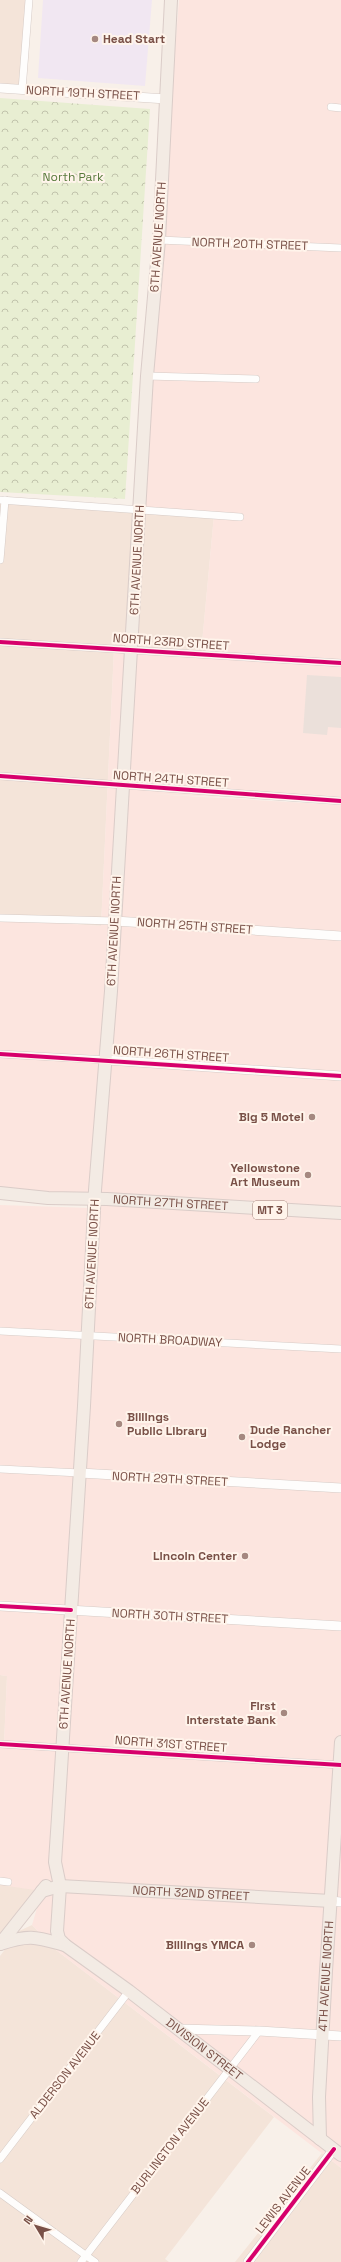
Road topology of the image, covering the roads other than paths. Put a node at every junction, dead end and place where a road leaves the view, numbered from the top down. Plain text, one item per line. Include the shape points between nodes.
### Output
1 (29, 0) edge
2 (171, 0) edge
3 (0, 88) edge
4 (22, 90) junction
5 (166, 99) junction
6 (331, 107) dead end
7 (341, 108) edge
8 (159, 240) junction
9 (341, 248) edge
10 (147, 376) junction
11 (256, 379) dead end
12 (2, 500) edge
13 (139, 508) junction
14 (240, 517) dead end
15 (0, 560) edge
16 (0, 642) edge
17 (132, 650) junction
18 (341, 663) edge
19 (0, 776) edge
20 (122, 786) junction
21 (341, 801) edge
22 (0, 918) edge
23 (115, 921) junction
24 (341, 936) edge
25 (0, 1054) edge
26 (107, 1060) junction
27 (341, 1076) edge
28 (0, 1193) edge
29 (95, 1199) junction
30 (341, 1214) edge
31 (0, 1331) edge
32 (88, 1337) junction
33 (341, 1349) edge
34 (0, 1469) edge
35 (80, 1474) junction
36 (341, 1488) edge
37 (0, 1606) edge
38 (71, 1610) junction
39 (341, 1626) edge
40 (341, 1742) edge
41 (0, 1744) edge
42 (62, 1747) junction
43 (340, 1765) edge
44 (55, 1862) junction
45 (0, 1881) edge
46 (8, 1882) dead end
47 (60, 1886) junction
48 (42, 1891) junction
49 (336, 1901) edge
50 (0, 1944) edge
51 (65, 1945) junction
52 (129, 1991) junction
53 (178, 2029) junction
54 (258, 2031) junction
55 (323, 2034) junction
56 (341, 2036) edge
57 (229, 2068) junction
58 (320, 2139) junction
59 (338, 2152) edge
60 (0, 2159) edge
61 (0, 2193) edge
62 (86, 2255) junction
63 (81, 2262) edge
64 (95, 2262) edge
65 (248, 2262) edge

1 - 4 street
2 - 5 main road, 6TH AVENUE NORTH
3 - 4 street, NORTH 19TH STREET
4 - 5 street, NORTH 19TH STREET
5 - 8 main road, 6TH AVENUE NORTH
6 - 7 street
8 - 9 street, NORTH 20TH STREET
8 - 10 main road, 6TH AVENUE NORTH
10 - 11 street
10 - 13 main road, 6TH AVENUE NORTH
12 - 13 street
12 - 15 street
13 - 14 street
13 - 17 main road, 6TH AVENUE NORTH
16 - 17 street, NORTH 23RD STREET
17 - 18 street, NORTH 23RD STREET
17 - 20 main road, 6TH AVENUE NORTH
19 - 20 street, NORTH 24TH STREET
20 - 21 street, NORTH 24TH STREET
20 - 23 main road, 6TH AVENUE NORTH
22 - 23 street, NORTH 25TH STREET
23 - 24 street, NORTH 25TH STREET
23 - 26 main road, 6TH AVENUE NORTH
25 - 26 street, NORTH 26TH STREET
26 - 27 street, NORTH 26TH STREET
26 - 29 main road, 6TH AVENUE NORTH
28 - 29 main road, NORTH 27TH STREET / MT 3
29 - 30 main road, NORTH 27TH STREET / MT 3
29 - 32 main road, 6TH AVENUE NORTH
31 - 32 street, NORTH BROADWAY
32 - 33 street, NORTH BROADWAY
32 - 35 main road, 6TH AVENUE NORTH
34 - 35 street, NORTH 29TH STREET
35 - 36 street, NORTH 29TH STREET
35 - 38 main road, 6TH AVENUE NORTH
37 - 38 street, NORTH 30TH STREET
38 - 39 street, NORTH 30TH STREET
38 - 42 main road, 6TH AVENUE NORTH
40 - 43 main road, 4TH AVENUE NORTH
41 - 42 street, NORTH 31ST STREET
42 - 43 street, NORTH 31ST STREET
42 - 44 main road, 6TH AVENUE NORTH
43 - 49 main road, 4TH AVENUE NORTH
44 - 47 main road, 6TH AVENUE NORTH
44 - 48 main road, 6TH AVENUE NORTH
45 - 46 street
47 - 48 main road, NORTH 32ND STREET
47 - 49 main road, NORTH 32ND STREET
47 - 51 main road, 6TH AVENUE NORTH via 57,1931 59,1939
48 - 50 main road, 6TH AVENUE NORTH
49 - 55 main road, 4TH AVENUE NORTH
50 - 51 main road via 21,1937 34,1937
51 - 52 main road, DIVISION STREET
52 - 53 main road, DIVISION STREET
52 - 60 street, ALDERSON AVENUE
53 - 54 street
53 - 57 main road, DIVISION STREET
54 - 55 street
54 - 57 street, BURLINGTON AVENUE
55 - 56 street
55 - 58 main road, 4TH AVENUE NORTH via 319,2097
57 - 58 main road, DIVISION STREET
57 - 62 street, BURLINGTON AVENUE
58 - 59 main road, DIVISION STREET
59 - 65 street, LEWIS AVENUE
61 - 62 street
62 - 63 street, BURLINGTON AVENUE
62 - 64 street

